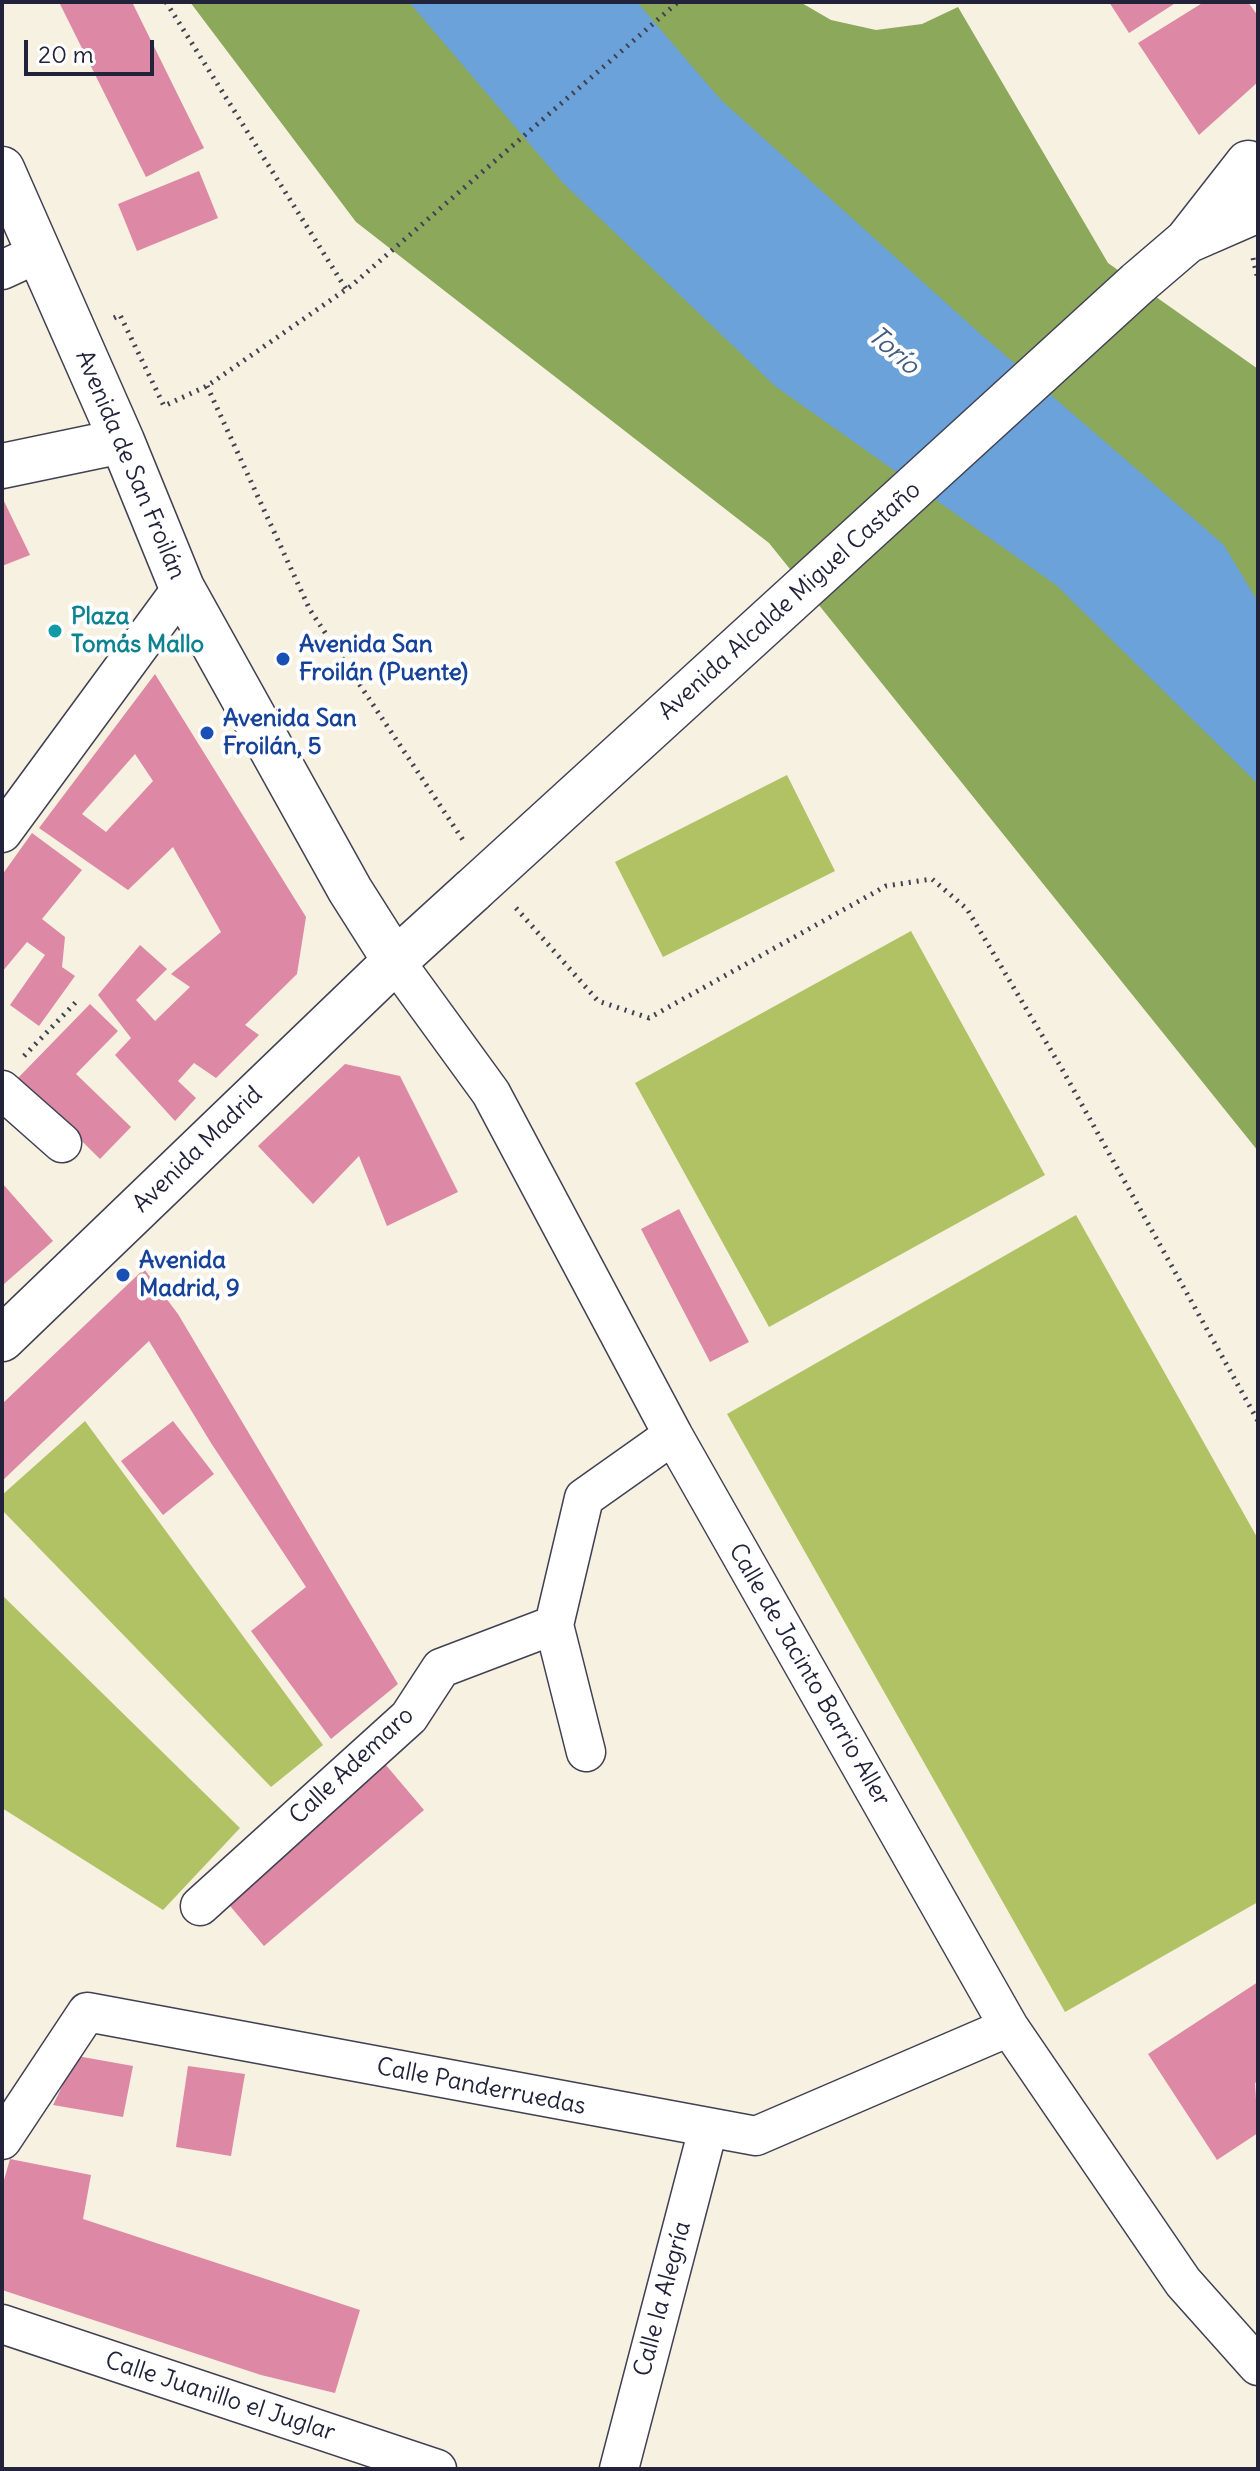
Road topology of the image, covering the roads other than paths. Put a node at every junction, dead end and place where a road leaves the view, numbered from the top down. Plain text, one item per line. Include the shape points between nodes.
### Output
1 (1255, 164) edge
2 (2, 169) edge
3 (1254, 230) edge
4 (1187, 241) junction
5 (21, 261) edge
6 (122, 441) junction
7 (2, 466) edge
8 (182, 588) junction
9 (2, 833) edge
10 (395, 961) junction
11 (7, 1078) edge
12 (62, 1143) dead end
13 (2, 1339) edge
14 (673, 1435) junction
15 (554, 1625) junction
16 (586, 1752) dead end
17 (200, 1906) dead end
18 (1009, 2027) junction
19 (708, 2129) junction
20 (2, 2140) edge
21 (2, 2324) edge
22 (1258, 2366) edge
23 (437, 2469) edge
24 (619, 2469) edge

1 - 4 main road, Avenida Alcalde Miguel Castaño
2 - 5 main road, Avenida de San Froilán
3 - 4 main road, Avenida Alcalde Miguel Castaño
4 - 10 main road, Avenida Alcalde Miguel Castaño, bridge via 471,869
5 - 6 main road, Avenida de San Froilán
6 - 7 main road
6 - 8 main road, Avenida de San Froilán
8 - 9 street
8 - 10 main road, Avenida de San Froilán
10 - 13 main road, Avenida Madrid
10 - 14 street, Calle de Jacinto Barrio Aller via 491,1093
11 - 12 street
14 - 15 street via 584,1498
14 - 18 street, Calle de Jacinto Barrio Aller
15 - 16 street
15 - 17 street, Calle Ademaro via 441,1668 409,1717
18 - 19 street, Calle Panderruedas via 756,2136
18 - 22 street, Calle de Jacinto Barrio Aller via 1183,2282
19 - 20 street, Calle Panderruedas via 87,2012
19 - 24 street, Calle la Alegría
21 - 23 street, Calle Juanillo el Juglar

